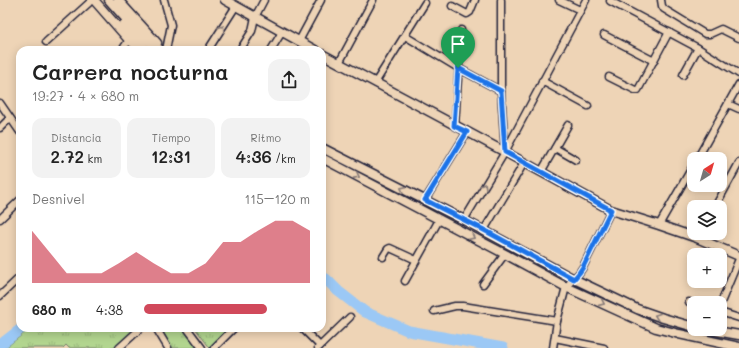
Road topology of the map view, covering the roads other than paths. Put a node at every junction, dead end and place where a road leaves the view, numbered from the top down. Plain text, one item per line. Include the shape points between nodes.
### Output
1 (102, 0) edge
2 (109, 0) edge
3 (118, 0) edge
4 (164, 0) edge
5 (225, 0) edge
6 (264, 0) edge
7 (321, 0) edge
8 (373, 0) edge
9 (475, 0) edge
10 (559, 0) edge
11 (586, 0) edge
12 (661, 0) edge
13 (90, 1) edge
14 (499, 1) edge
15 (610, 1) dead end
16 (425, 3) dead end
17 (236, 6) junction
18 (452, 6) dead end
19 (580, 10) junction
20 (255, 17) junction
21 (461, 30) dead end
22 (282, 32) junction
23 (669, 32) junction
24 (604, 35) dead end
25 (404, 36) junction
26 (739, 38) edge
27 (129, 40) junction
28 (299, 41) junction
29 (46, 42) dead end
30 (142, 44) edge
31 (125, 46) edge
32 (159, 46) edge
33 (164, 46) edge
34 (211, 46) edge
35 (243, 46) edge
36 (273, 46) edge
37 (308, 46) edge
38 (698, 48) junction
39 (326, 56) edge
40 (654, 61) junction
41 (338, 63) junction
42 (458, 68) junction
43 (739, 74) edge
44 (683, 75) dead end
45 (609, 77) dead end
46 (542, 81) junction
47 (375, 83) junction
48 (739, 84) edge
49 (501, 91) junction
50 (0, 103) edge
51 (728, 104) junction
52 (588, 106) dead end
53 (739, 109) edge
54 (10, 118) junction
55 (568, 125) dead end
56 (16, 126) edge
57 (454, 126) junction
58 (0, 128) edge
59 (467, 132) junction
60 (556, 148) junction
61 (326, 150) edge
62 (505, 152) junction
63 (701, 152) edge
64 (326, 160) edge
65 (576, 160) dead end
66 (524, 163) junction
67 (739, 164) edge
68 (541, 172) junction
69 (687, 176) edge
70 (425, 200) junction
71 (719, 200) edge
72 (16, 204) edge
73 (611, 210) junction
74 (0, 219) edge
75 (439, 220) junction
76 (464, 220) junction
77 (659, 225) junction
78 (484, 230) junction
79 (687, 233) edge
80 (707, 240) edge
81 (505, 254) junction
82 (739, 256) edge
83 (383, 257) dead end
84 (739, 259) edge
85 (416, 260) junction
86 (574, 279) junction
87 (16, 281) edge
88 (404, 281) dead end
89 (483, 284) dead end
90 (566, 287) junction
91 (0, 296) edge
92 (724, 296) edge
93 (434, 311) dead end
94 (727, 314) edge
95 (350, 317) dead end
96 (739, 318) edge
97 (557, 321) junction
98 (687, 325) edge
99 (137, 332) edge
100 (158, 332) edge
101 (190, 332) edge
102 (230, 332) edge
103 (306, 332) edge
104 (727, 333) edge
105 (739, 335) edge
106 (555, 338) junction
107 (319, 347) edge
108 (739, 347) edge
109 (119, 348) edge
110 (168, 348) edge
111 (202, 348) edge
112 (214, 348) edge
113 (553, 348) edge
114 (604, 348) edge

1 - 30 main road
2 - 30 main road
3 - 32 main road
4 - 33 street via 171,25
5 - 17 main road
6 - 20 street
7 - 28 street
8 - 41 street
9 - 18 street via 467,14
10 - 19 street
11 - 19 street
12 - 26 street via 664,9 705,34 721,29
13 - 27 main road via 102,10
13 - 29 street
14 - 49 street
15 - 23 street
16 - 25 street
17 - 20 main road
34 -> 17 street
19 - 46 street
20 - 22 main road
20 - 35 street via 252,32
21 - 42 street
22 - 28 main road
22 - 36 street
23 - 38 street
23 - 40 street
24 - 40 street
25 - 42 street
25 - 47 street
27 - 30 main road
27 - 31 street
28 - 37 main road
38 - 43 street
38 - 44 street
39 - 41 main road
40 - 45 street via 638,90
41 - 47 main road
42 - 49 street
42 - 57 street
46 - 52 street
46 - 62 street
47 - 57 main road
48 - 51 street
49 - 62 street
50 - 54 street
51 - 53 street
51 - 63 street
54 - 56 street
54 - 58 street
55 - 60 street
57 - 59 main road
59 - 62 main road
59 - 70 street
60 - 65 street
60 - 68 street
70 -> 61 main road
62 - 66 main road
76 -> 62 street
64 -> 75 main road
66 - 68 main road
66 - 78 street
67 - 71 street
68 - 73 main road
69 - 77 street
70 - 76 main road
72 - 74 street
73 - 77 main road
73 - 86 street via 583,267
75 -> 81 main road
75 - 85 street
76 - 78 main road
77 - 79 main road
78 - 86 main road
80 - 82 main road
81 - 89 street
81 - 90 main road
83 - 85 street via 390,248
84 - 92 street
85 - 88 street
86 - 90 street
98 -> 86 main road via 637,309
87 - 91 street
90 - 97 street
90 -> 108 main road via 656,328
93 - 97 street via 463,306
94 - 96 street
95 - 107 street
97 - 106 street
99 - 109 street
100 - 110 street
101 - 111 street
102 - 112 street
103 - 107 street
104 - 105 main road
106 - 113 street
106 - 114 street

